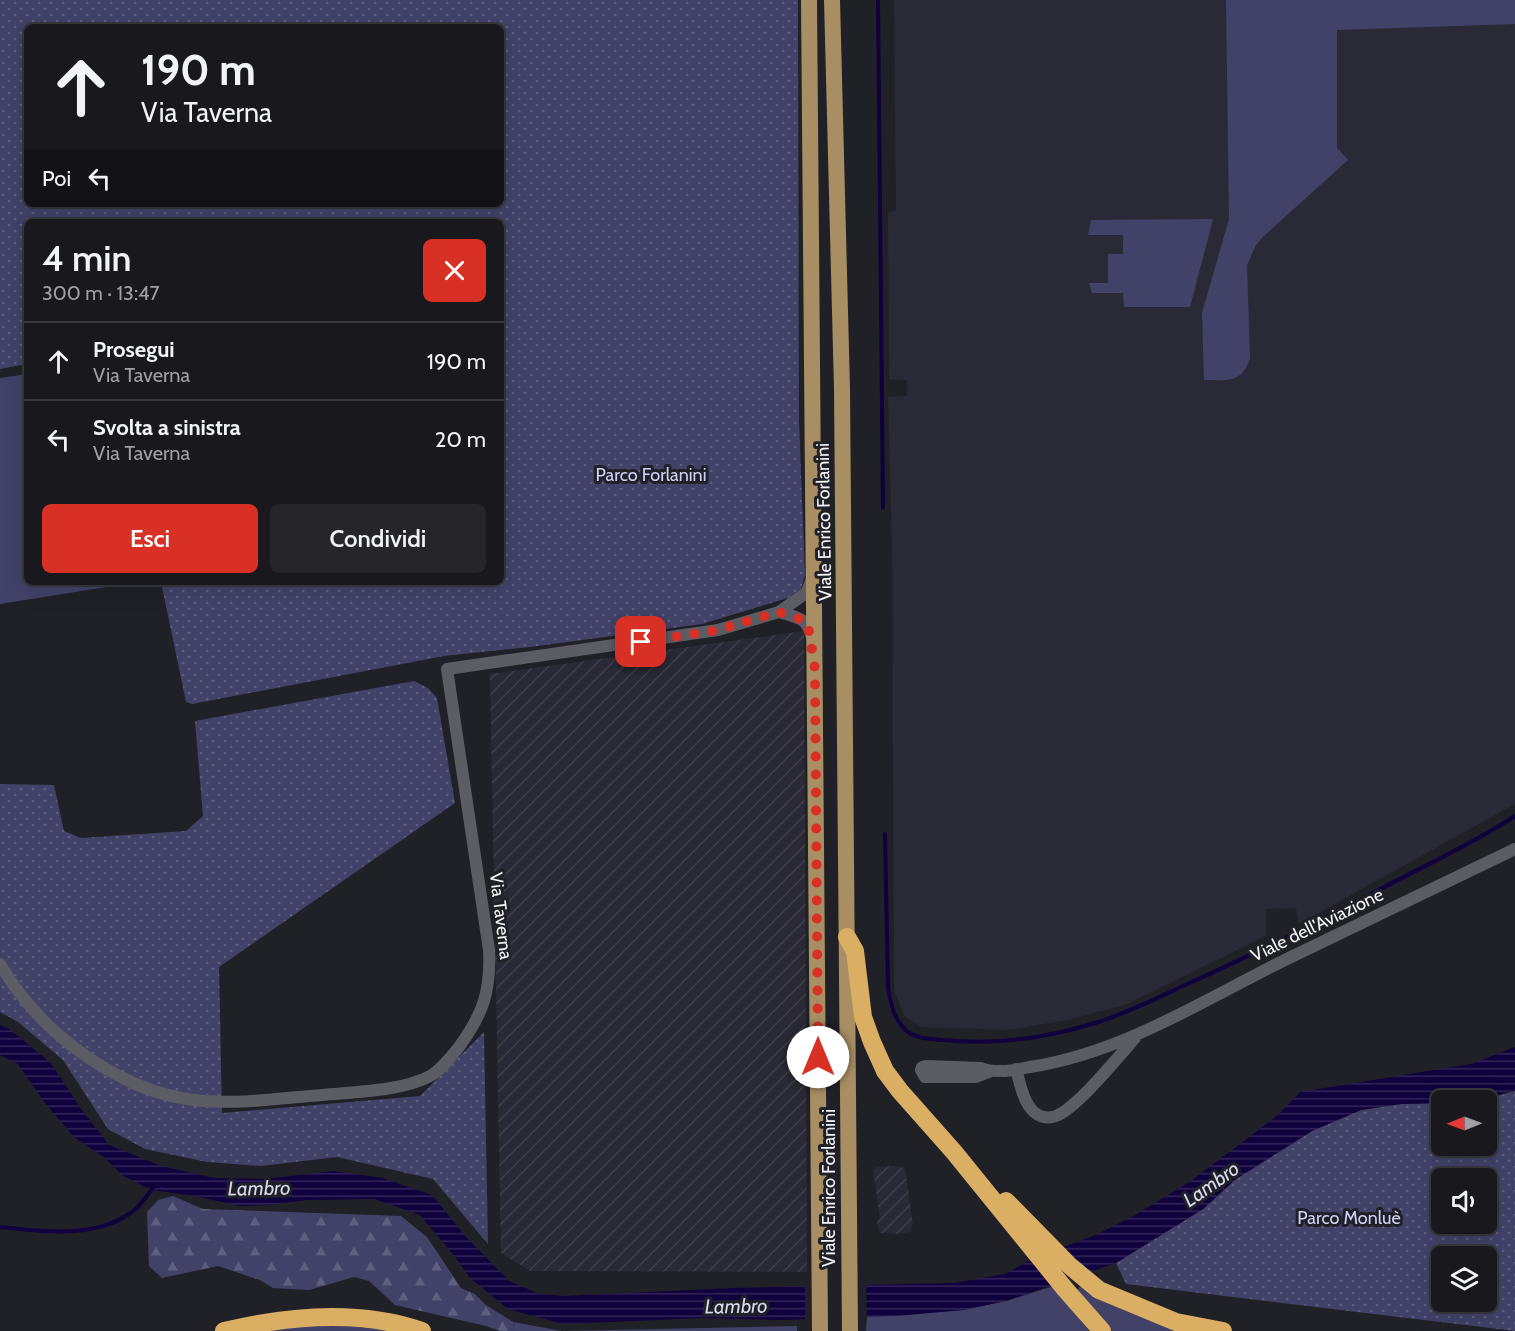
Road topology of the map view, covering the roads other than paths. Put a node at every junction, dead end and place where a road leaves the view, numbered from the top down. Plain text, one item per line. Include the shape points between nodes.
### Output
1 (809, 0) edge
2 (832, 0) edge
3 (815, 573) junction
4 (778, 612) junction
5 (815, 669) junction
6 (1515, 849) edge
7 (847, 937) junction
8 (0, 964) edge
9 (1137, 1036) junction
10 (1016, 1070) junction
11 (989, 1072) dead end
12 (1040, 1247) junction
13 (820, 1327) edge
14 (850, 1327) edge
15 (224, 1331) edge
16 (422, 1331) edge
17 (1102, 1331) edge
18 (1223, 1331) edge

1 - 3 main road, Viale Enrico Forlanini
2 - 7 main road, Viale Enrico Forlanini via 842,389
3 - 4 street, Via Taverna via 806,593
3 - 5 main road, Viale Enrico Forlanini
4 - 5 street via 808,625
4 - 8 street, Via Taverna via 692,635 447,669 490,969 484,1005 476,1023 455,1052 424,1078 371,1090 262,1100 180,1098 126,1080 75,1048 34,1011
5 - 13 main road, Viale Enrico Forlanini
6 - 9 street, Viale dell'Aviazione
7 - 12 highway via 855,955 861,1011 877,1054 900,1091 954,1152 986,1180
7 - 14 main road, Viale Enrico Forlanini
9 - 10 street, Viale dell'Aviazione via 1078,1058
9 - 10 street, Viale dell'Aviazione via 1094,1083 1054,1117 1042,1116 1030,1108
10 - 11 street, Viale dell'Aviazione
12 - 17 highway via 1065,1289
12 - 18 highway via 1099,1290 1176,1322
15 - 16 highway via 261,1322 311,1317 369,1319

